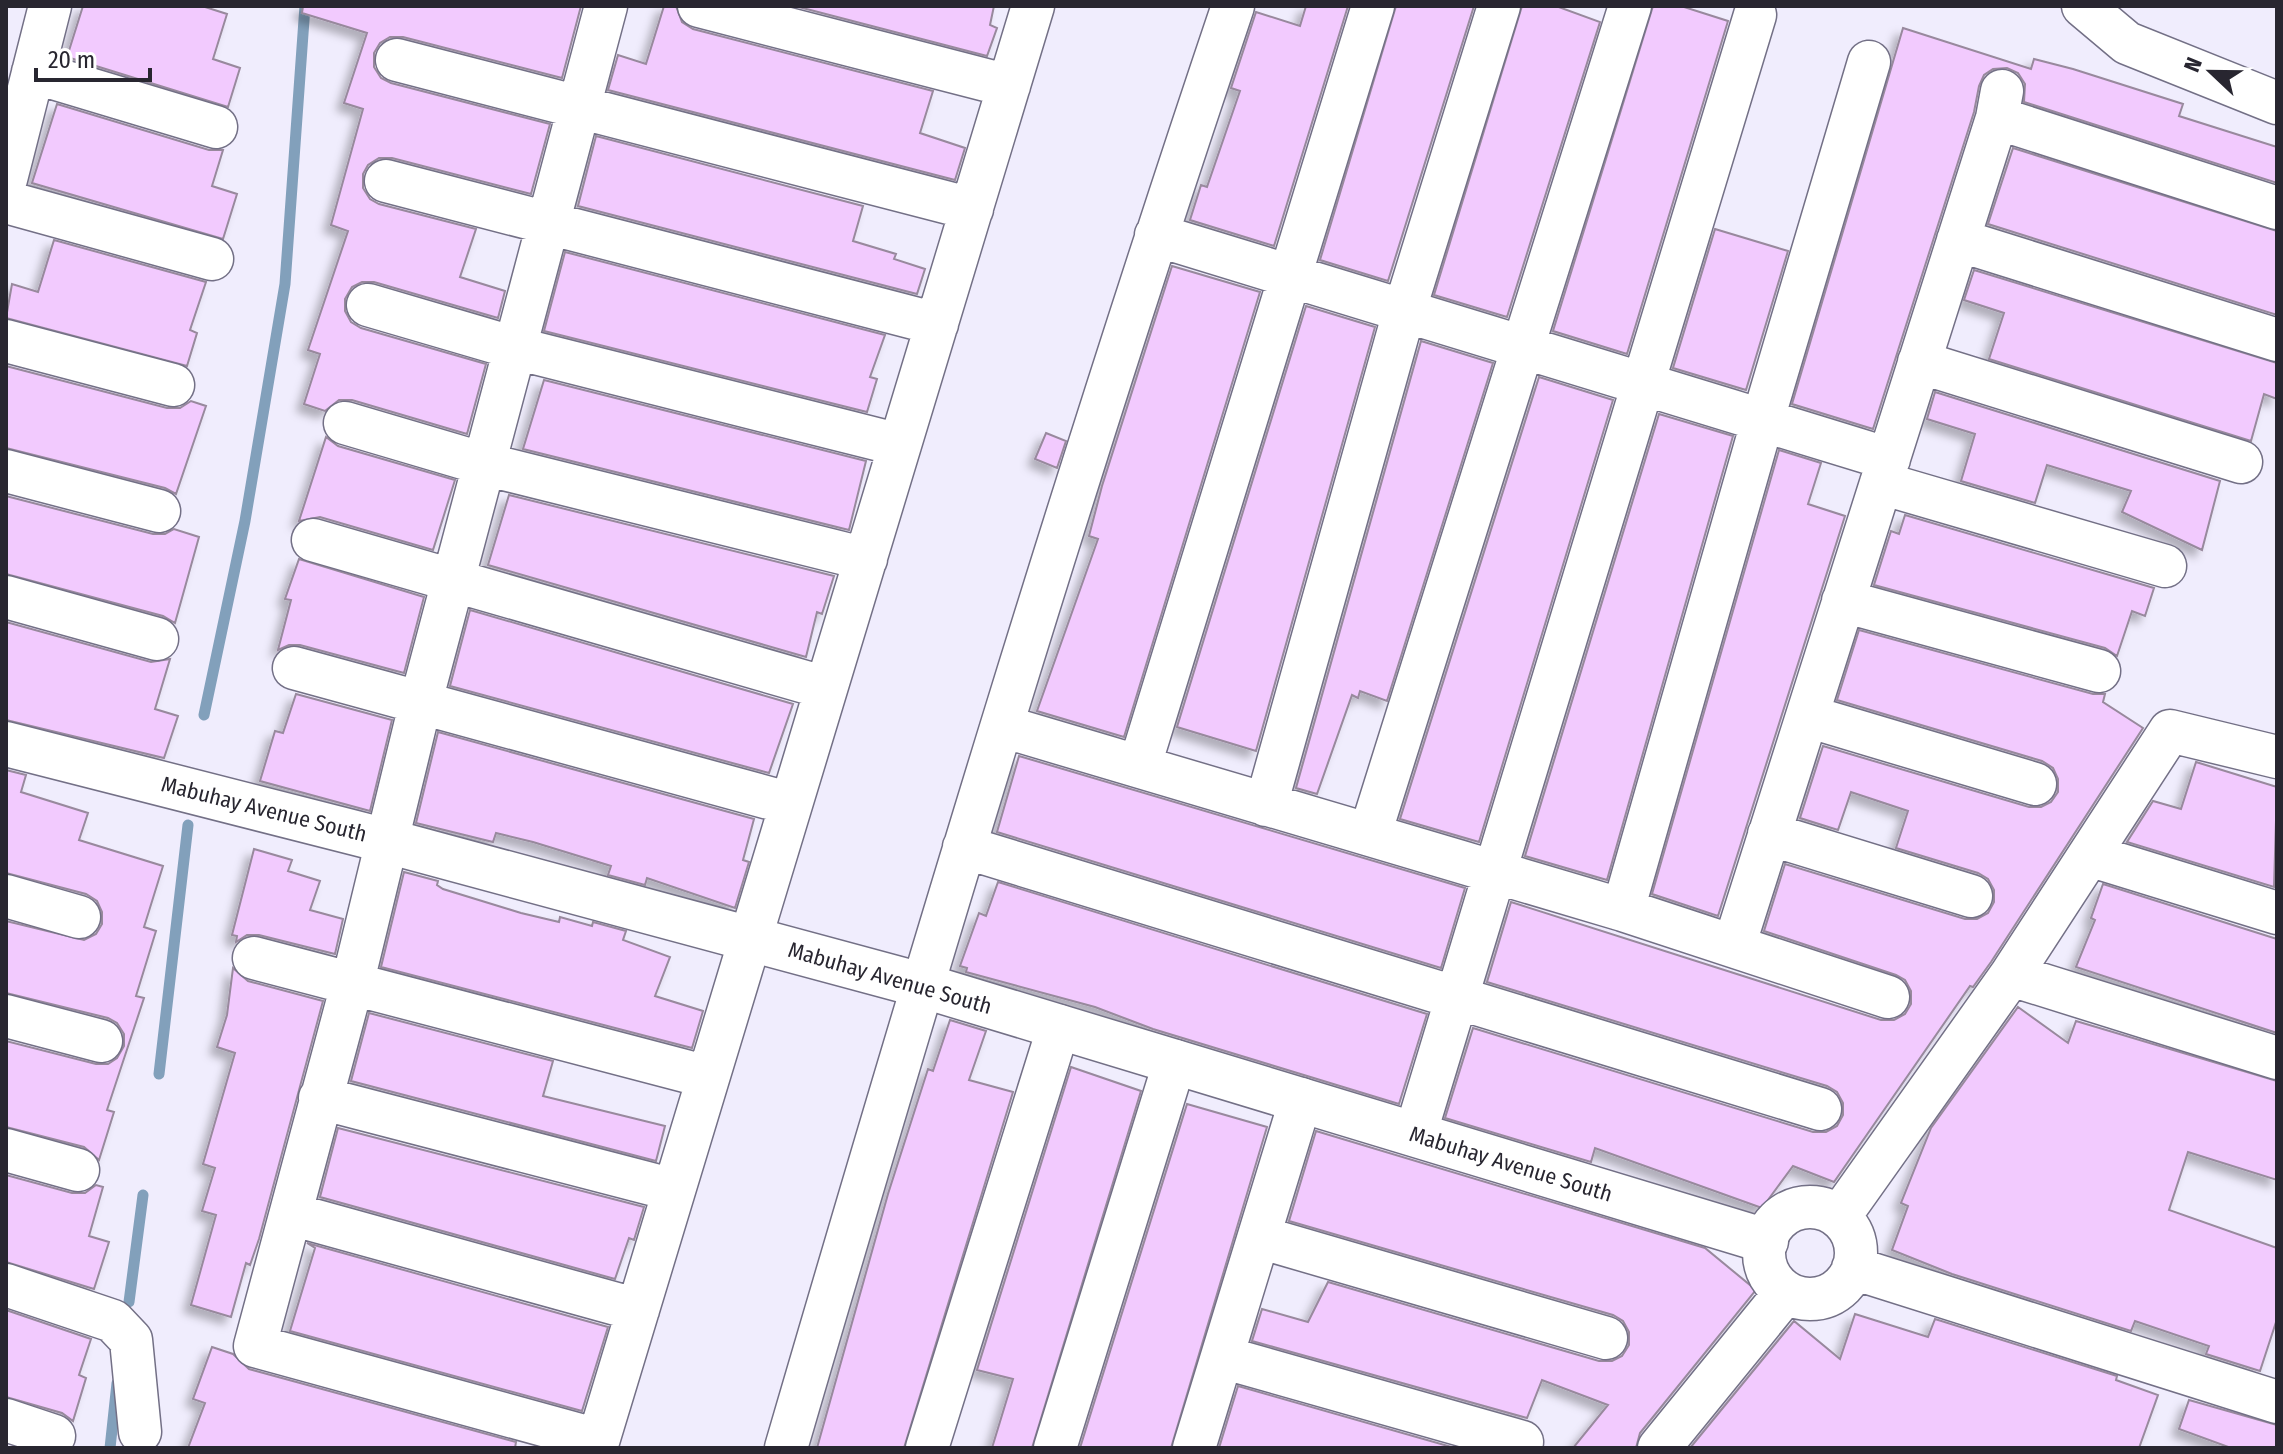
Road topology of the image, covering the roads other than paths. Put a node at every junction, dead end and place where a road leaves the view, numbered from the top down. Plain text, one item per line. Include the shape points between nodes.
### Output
1 (50, 6) edge
2 (606, 6) edge
3 (699, 6) edge
4 (1033, 6) edge
5 (1233, 6) edge
6 (1373, 6) edge
7 (1499, 6) edge
8 (1630, 6) edge
9 (2083, 6) edge
10 (1755, 15) dead end
11 (397, 60) dead end
12 (1869, 62) dead end
13 (33, 72) junction
14 (1009, 86) junction
15 (2277, 103) edge
16 (579, 106) junction
17 (216, 127) dead end
18 (6, 179) edge
19 (386, 181) dead end
20 (6, 202) edge
21 (2277, 208) edge
22 (972, 209) junction
23 (548, 222) junction
24 (1156, 235) junction
25 (1958, 240) junction
26 (212, 259) dead end
27 (1287, 275) junction
28 (368, 305) dead end
29 (1404, 312) junction
30 (937, 324) junction
31 (2277, 340) edge
32 (6, 341) edge
33 (1522, 345) junction
34 (515, 348) junction
35 (1919, 362) junction
36 (1642, 382) junction
37 (173, 385) dead end
38 (1763, 419) junction
39 (345, 423) dead end
40 (900, 445) junction
41 (2241, 462) dead end
42 (484, 464) junction
43 (6, 471) edge
44 (1885, 471) junction
45 (159, 511) dead end
46 (313, 540) dead end
47 (866, 559) junction
48 (2165, 566) dead end
49 (454, 578) junction
50 (6, 597) edge
51 (1843, 601) junction
52 (157, 639) dead end
53 (294, 668) dead end
54 (2099, 671) dead end
55 (826, 688) junction
56 (420, 705) junction
57 (1807, 716) junction
58 (1002, 726) junction
59 (6, 744) edge
60 (2277, 757) edge
61 (1140, 765) junction
62 (2035, 784) dead end
63 (791, 804) junction
64 (1266, 805) junction
65 (1370, 834) junction
66 (1769, 834) junction
67 (387, 841) junction
68 (964, 847) junction
69 (2092, 856) junction
70 (1495, 874) junction
71 (6, 896) edge
72 (1971, 896) dead end
73 (1623, 910) junction
74 (2277, 913) edge
75 (79, 917) dead end
76 (748, 938) junction
77 (1734, 946) junction
78 (254, 958) dead end
79 (2011, 975) junction
80 (353, 981) junction
81 (921, 985) junction
82 (1888, 997) dead end
83 (1457, 999) junction
84 (6, 1016) edge
85 (1059, 1026) junction
86 (101, 1041) dead end
87 (2277, 1058) edge
88 (1175, 1061) junction
89 (708, 1077) junction
90 (320, 1098) junction
91 (1301, 1099) junction
92 (1820, 1109) dead end
93 (1415, 1135) junction
94 (6, 1150) edge
95 (78, 1170) dead end
96 (674, 1190) junction
97 (291, 1214) junction
98 (1839, 1217) junction
99 (1259, 1237) junction
100 (1766, 1241) junction
101 (1853, 1268) junction
102 (6, 1285) edge
103 (1786, 1292) junction
104 (638, 1310) junction
105 (1606, 1338) dead end
106 (1222, 1357) junction
107 (2277, 1402) edge
108 (6, 1420) edge
109 (140, 1432) dead end
110 (54, 1436) dead end
111 (1522, 1442) dead end
112 (597, 1444) edge
113 (786, 1448) edge
114 (927, 1448) edge
115 (1055, 1448) edge
116 (1194, 1448) edge
117 (1659, 1448) edge

1 - 13 street
2 - 16 street
3 - 14 street
4 - 14 street
5 - 24 street
6 - 27 street
7 - 29 street
8 - 33 street
9 - 15 street via 2127,43
10 - 36 street
11 - 16 street
12 - 38 street
13 - 17 street
13 - 18 street
14 - 22 street
16 - 22 street
16 - 23 street
19 - 23 street
20 - 26 street
21 - 25 street via 1999,105
22 - 30 street
23 - 30 street
23 - 34 street
24 - 27 street
24 - 58 street
25 - 31 street
25 - 35 street
27 - 29 street
27 - 61 street
28 - 34 street
29 - 33 street
29 - 64 street
30 - 40 street
32 - 37 street
33 - 36 street
33 - 65 street
34 - 40 street
34 - 42 street
35 - 41 street
35 - 44 street
36 - 38 street
36 - 70 street
38 - 44 street
38 - 73 street
39 - 42 street
40 - 47 street
42 - 47 street
42 - 49 street
43 - 45 street
44 - 48 street
44 - 51 street
46 - 49 street
47 - 55 street
49 - 55 street
49 - 56 street
50 - 52 street
51 - 54 street
51 - 57 street
53 - 56 street
55 - 63 street
56 - 63 street
56 - 67 street
57 - 62 street
57 - 66 street
58 - 61 street
58 - 68 street
59 - 67 street, Mabuhay Avenue South
60 - 69 street via 2170,731
61 - 64 street
63 - 76 street
64 - 65 street
65 - 70 street
66 - 72 street
66 - 77 street
67 - 76 street, Mabuhay Avenue South
67 - 80 street
68 - 81 street
68 - 83 street
69 - 74 street
69 - 79 street
70 - 73 street
70 - 83 street
71 - 75 street
73 - 77 street
76 - 81 street, Mabuhay Avenue South
76 - 89 street
77 - 82 street
78 - 80 street
79 - 87 street
79 - 98 street
80 - 89 street
80 - 90 street
81 - 85 street, Mabuhay Avenue South
81 - 113 street
83 - 92 street
83 - 93 street
84 - 86 street
85 - 88 street, Mabuhay Avenue South
85 - 114 street
88 - 91 street, Mabuhay Avenue South
88 - 115 street
89 - 96 street
90 - 96 street
90 - 97 street
91 - 93 street, Mabuhay Avenue South
91 - 99 street
93 - 100 street, Mabuhay Avenue South
94 - 95 street
96 - 104 street
97 - 104 street
97 - 112 street via 255,1346
98 - 100 street via 1826,1209 1796,1208 1771,1227
98 - 101 street via 1855,1240
99 - 105 street
99 - 106 street
100 - 103 street via 1768,1270
101 - 103 street via 1847,1281 1825,1296 1811,1299
101 - 107 street
102 - 109 street via 113,1321 131,1340
103 - 117 street
104 - 112 street
106 - 111 street
106 - 116 street
108 - 110 street

